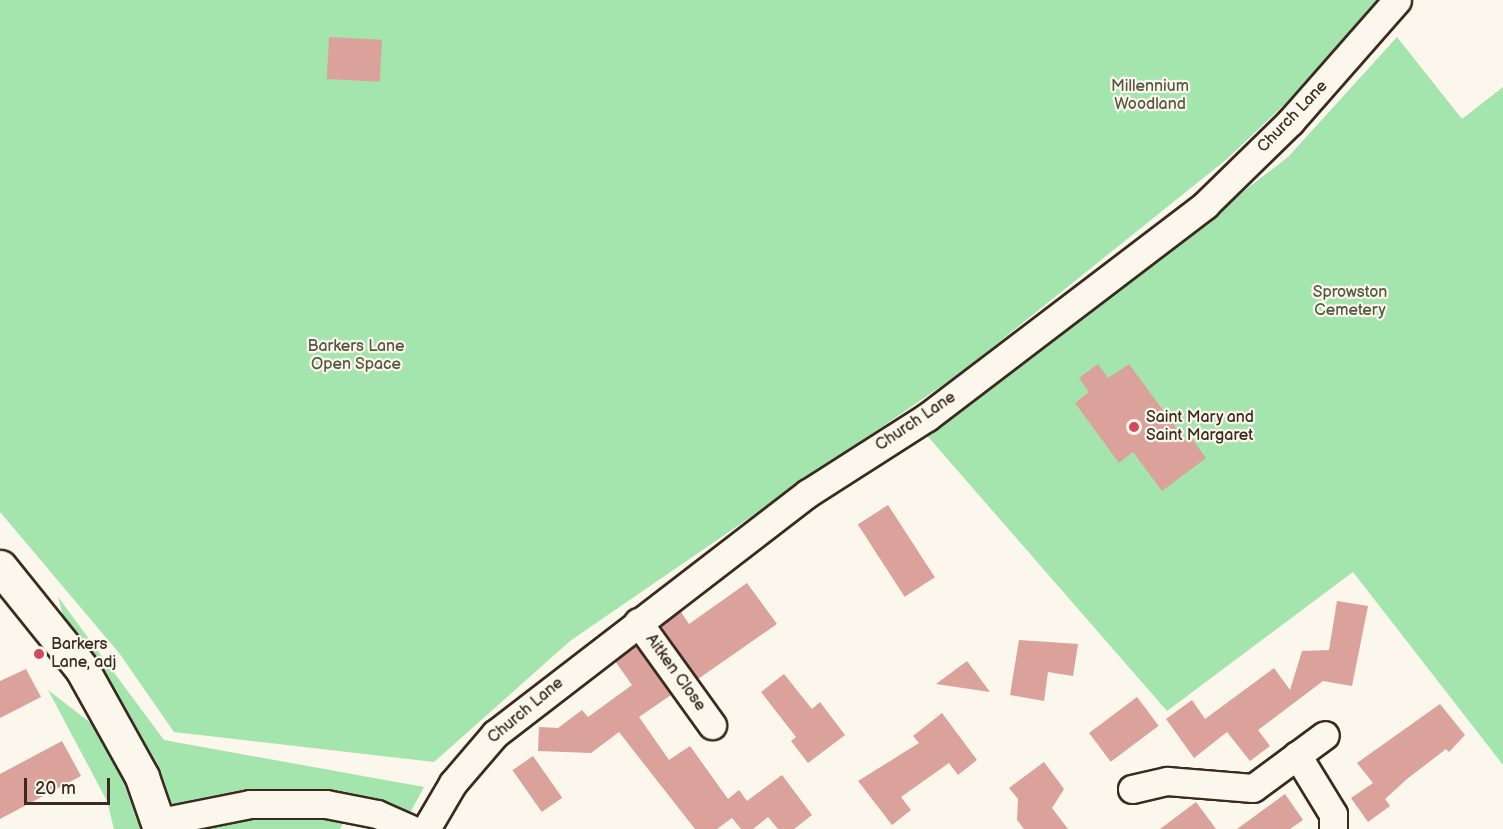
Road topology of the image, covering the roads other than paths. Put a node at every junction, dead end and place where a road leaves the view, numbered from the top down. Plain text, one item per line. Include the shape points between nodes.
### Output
1 (1396, 0) edge
2 (0, 567) edge
3 (638, 622) junction
4 (712, 725) dead end
5 (1325, 735) dead end
6 (1297, 755) junction
7 (1132, 789) dead end
8 (357, 820) edge
9 (160, 826) edge
10 (410, 829) edge
11 (426, 829) edge
12 (1333, 829) edge

1 - 3 street, Church Lane via 1290,122 1205,205 927,417 808,493
2 - 9 street via 82,669 131,757
3 - 4 street, Aitken Close
3 - 11 street, Church Lane via 495,734 453,783
5 - 6 street
6 - 7 street via 1253,788 1167,781
6 - 12 street via 1333,814
8 - 9 street via 279,802
8 - 10 street

